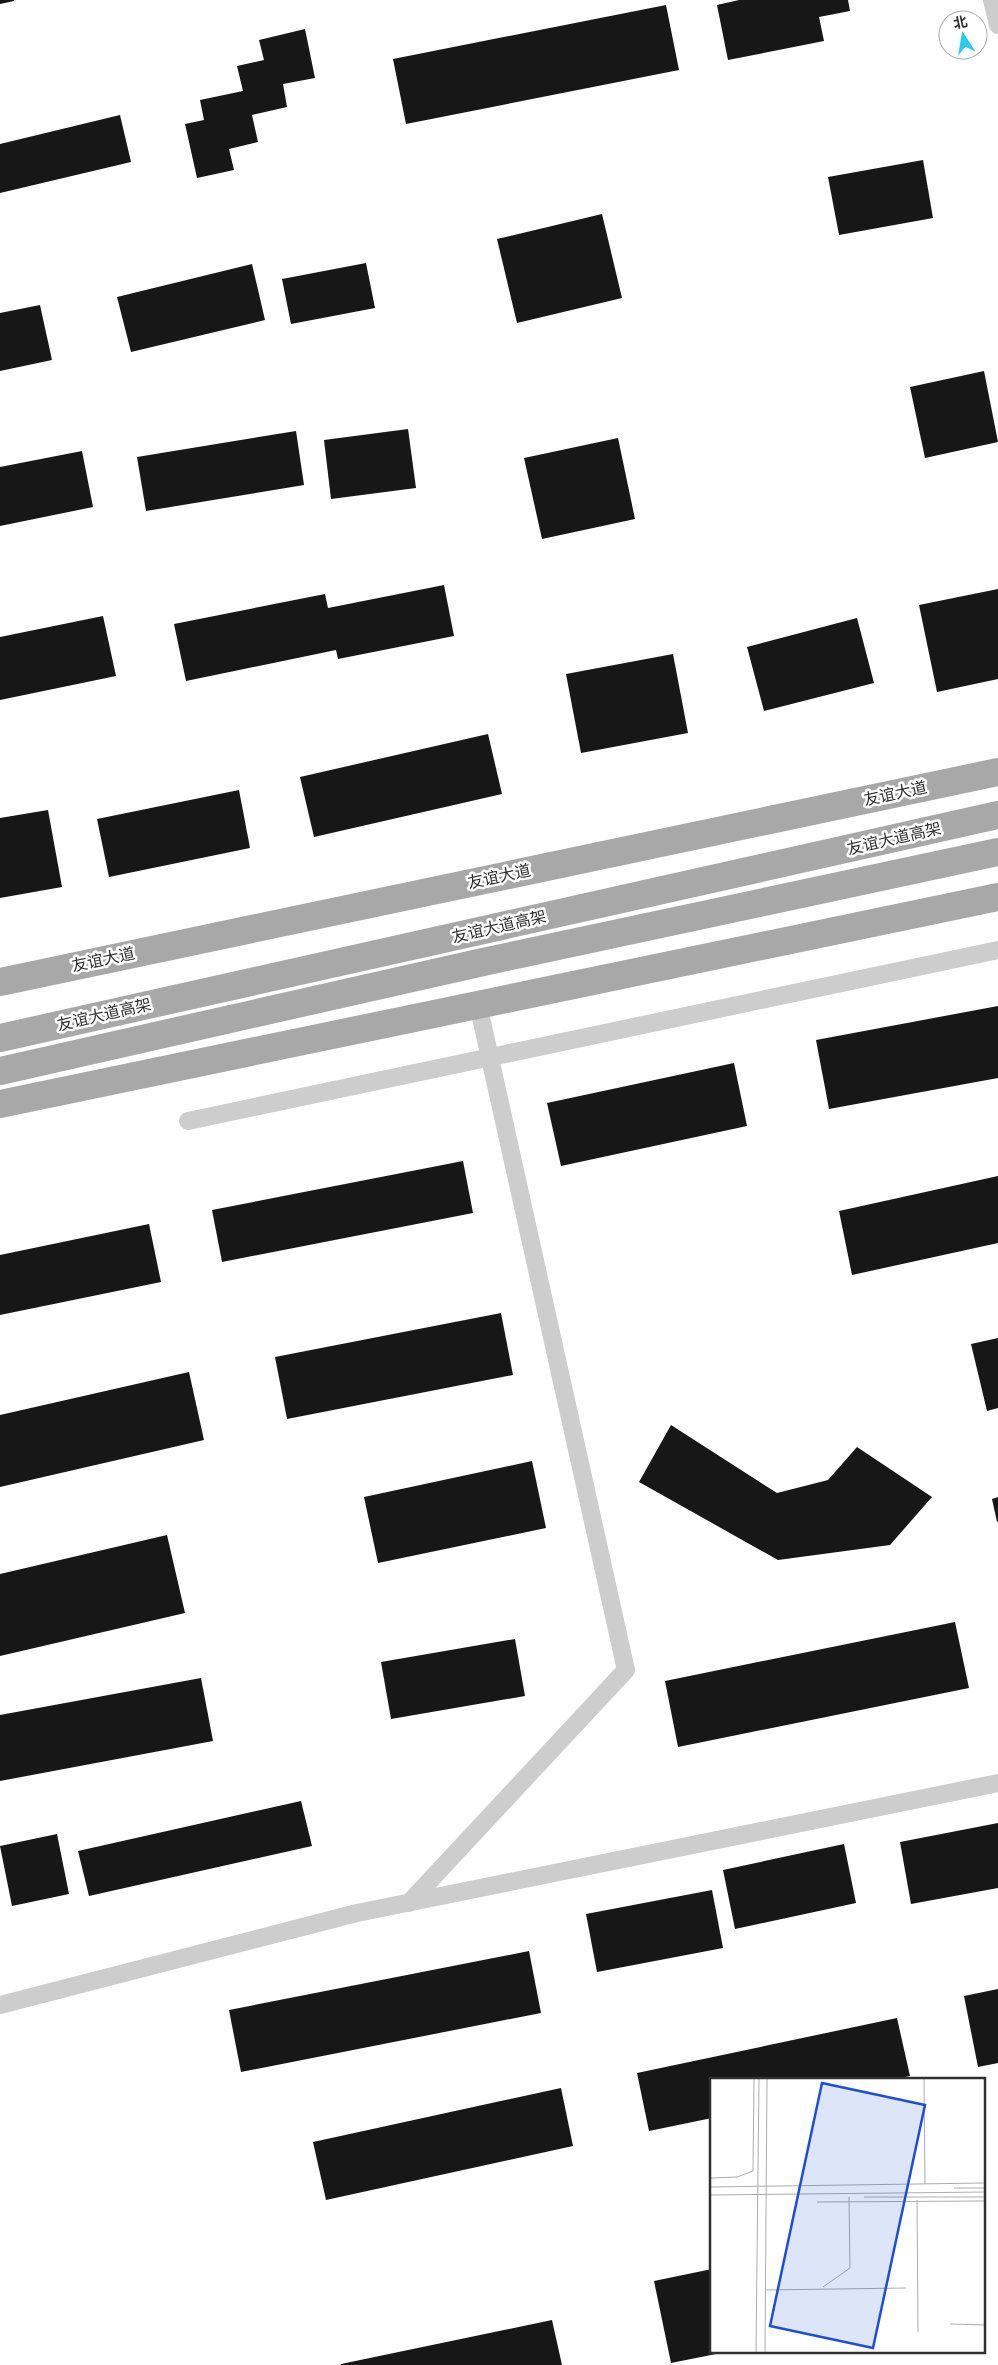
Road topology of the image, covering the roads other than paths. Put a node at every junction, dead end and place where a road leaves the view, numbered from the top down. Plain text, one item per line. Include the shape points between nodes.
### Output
1 (992, 0) edge
2 (998, 25) edge
3 (998, 772) edge
4 (998, 815) edge
5 (998, 852) edge
6 (998, 897) edge
7 (998, 950) edge
8 (0, 982) edge
9 (478, 1004) junction
10 (0, 1038) edge
11 (490, 1057) junction
12 (0, 1071) edge
13 (0, 1104) edge
14 (188, 1120) dead end
15 (998, 1783) edge
16 (409, 1903) junction
17 (0, 2005) edge

1 - 2 lane
3 - 8 main road, 友谊大道
4 - 10 main road, 友谊大道高架
5 - 12 main road, 友谊大道高架 via 482,962
6 - 9 main road
7 - 11 lane
9 - 11 lane
9 - 13 main road
11 - 14 lane
11 - 16 lane via 626,1670
15 - 16 lane
16 - 17 lane via 357,1913

